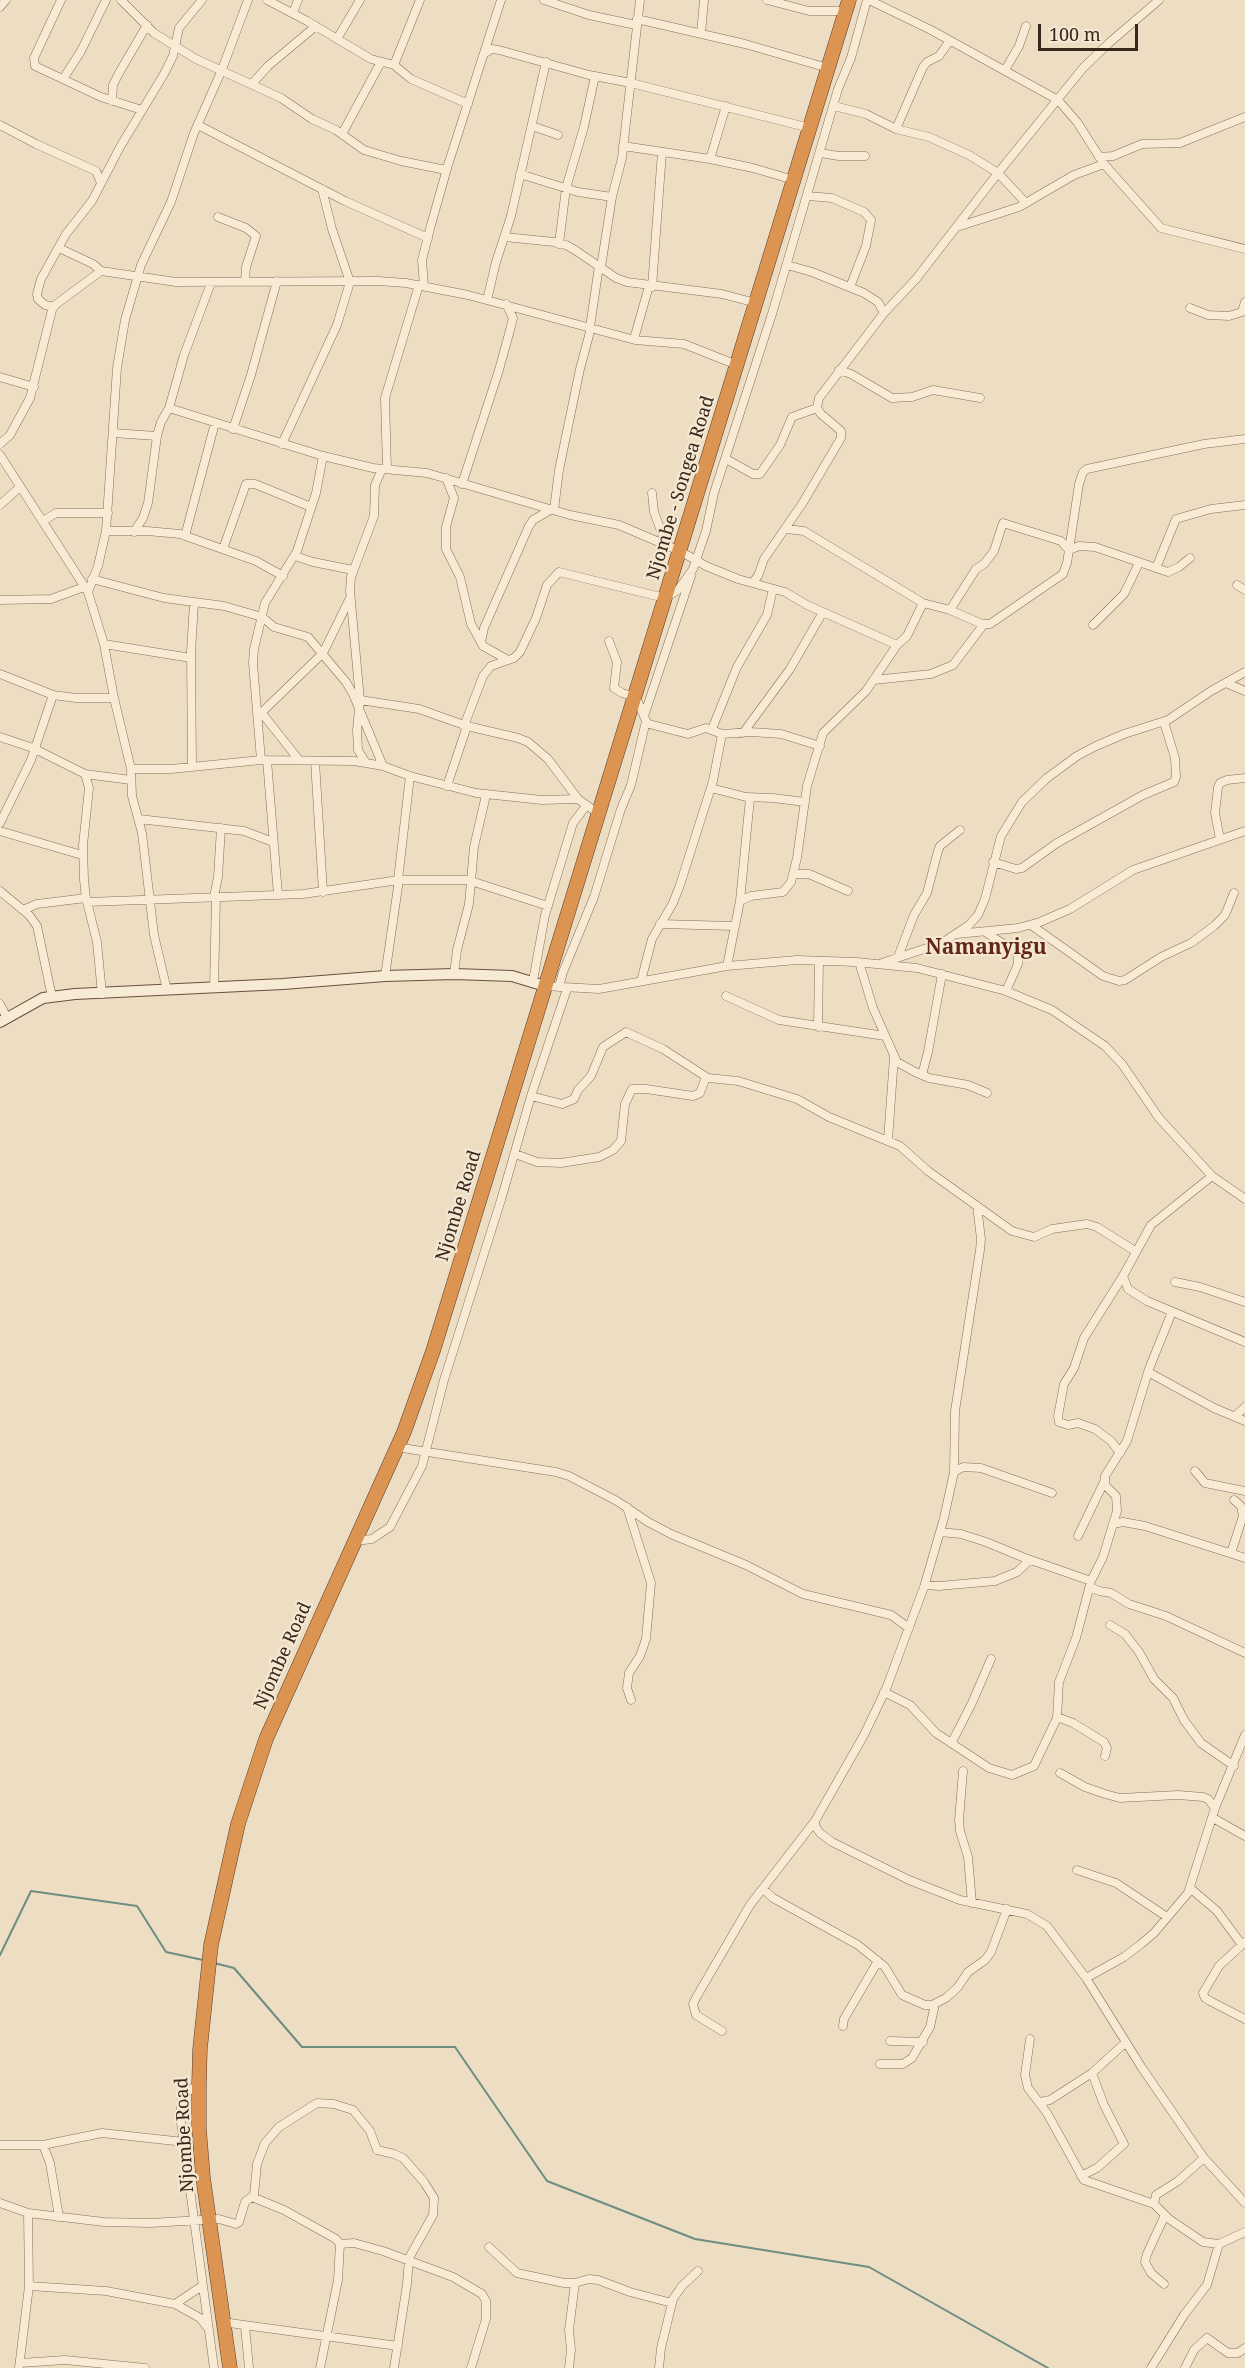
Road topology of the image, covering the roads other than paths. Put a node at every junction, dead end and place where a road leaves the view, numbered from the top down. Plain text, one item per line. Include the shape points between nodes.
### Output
1 (6, 0) edge
2 (61, 0) edge
3 (106, 0) edge
4 (121, 0) edge
5 (202, 0) edge
6 (248, 0) edge
7 (267, 0) edge
8 (298, 0) edge
9 (360, 0) edge
10 (420, 0) edge
11 (501, 0) edge
12 (544, 0) edge
13 (640, 0) edge
14 (704, 0) edge
15 (767, 0) edge
16 (868, 0) edge
17 (1160, 0) edge
18 (847, 6) edge
19 (0, 7) edge
20 (293, 14) junction
21 (637, 22) junction
22 (147, 25) junction
23 (316, 26) junction
24 (1026, 26) dead end
25 (701, 34) junction
26 (338, 39) junction
27 (950, 42) junction
28 (176, 46) junction
29 (485, 53) junction
30 (381, 62) junction
31 (546, 62) junction
32 (394, 65) junction
33 (828, 68) junction
34 (1005, 70) junction
35 (221, 72) junction
36 (595, 75) junction
37 (63, 79) junction
38 (631, 83) junction
39 (252, 84) junction
40 (1058, 100) junction
41 (112, 101) junction
42 (468, 104) junction
43 (726, 106) junction
44 (834, 106) junction
45 (142, 110) junction
46 (1245, 117) edge
47 (0, 125) edge
48 (198, 125) junction
49 (532, 126) junction
50 (810, 128) junction
51 (896, 129) junction
52 (342, 134) junction
53 (558, 135) dead end
54 (623, 146) junction
55 (662, 152) junction
56 (820, 153) junction
57 (865, 156) dead end
58 (710, 159) junction
59 (1101, 161) junction
60 (446, 170) junction
61 (998, 172) junction
62 (520, 174) junction
63 (794, 180) junction
64 (101, 183) junction
65 (567, 188) junction
66 (322, 189) junction
67 (808, 196) junction
68 (612, 197) junction
69 (1026, 203) junction
70 (218, 217) dead end
71 (957, 227) junction
72 (505, 237) junction
73 (428, 238) junction
74 (560, 244) junction
75 (59, 248) junction
76 (1245, 249) edge
77 (787, 265) junction
78 (600, 267) junction
79 (101, 271) junction
80 (137, 278) junction
81 (244, 280) junction
82 (277, 280) junction
83 (350, 282) junction
84 (211, 283) junction
85 (422, 286) junction
86 (650, 286) junction
87 (850, 287) junction
88 (487, 300) junction
89 (1245, 302) edge
90 (756, 303) junction
91 (506, 304) junction
92 (54, 307) junction
93 (1190, 308) dead end
94 (524, 309) junction
95 (884, 313) junction
96 (512, 322) junction
97 (591, 328) junction
98 (634, 339) junction
99 (737, 365) junction
100 (839, 370) junction
101 (0, 377) edge
102 (34, 387) junction
103 (980, 398) dead end
104 (169, 408) junction
105 (817, 408) junction
106 (215, 423) junction
107 (233, 429) junction
108 (113, 433) junction
109 (157, 436) junction
110 (1245, 439) edge
111 (0, 444) edge
112 (282, 444) junction
113 (0, 455) edge
114 (322, 456) junction
115 (726, 459) junction
116 (385, 469) junction
117 (446, 478) junction
118 (462, 484) junction
119 (20, 487) junction
120 (652, 493) dead end
121 (0, 505) edge
122 (1245, 505) edge
123 (311, 507) junction
124 (553, 510) junction
125 (108, 513) junction
126 (43, 520) junction
127 (786, 529) junction
128 (106, 531) junction
129 (134, 532) junction
130 (185, 536) junction
131 (223, 549) junction
132 (674, 549) junction
133 (1069, 550) junction
134 (295, 556) junction
135 (1190, 558) dead end
136 (1139, 563) junction
137 (693, 568) junction
138 (1156, 568) junction
139 (354, 570) junction
140 (283, 576) junction
141 (92, 579) junction
142 (670, 582) junction
143 (753, 582) junction
144 (1238, 585) dead end
145 (86, 589) junction
146 (773, 589) junction
147 (1245, 590) edge
148 (350, 598) junction
149 (665, 598) junction
150 (0, 600) edge
151 (194, 603) junction
152 (923, 603) junction
153 (950, 610) junction
154 (824, 612) junction
155 (262, 617) junction
156 (984, 624) junction
157 (1093, 624) dead end
158 (609, 640) dead end
159 (104, 644) junction
160 (897, 645) junction
161 (483, 646) junction
162 (323, 653) junction
163 (191, 658) junction
164 (508, 660) junction
165 (1245, 672) edge
166 (0, 674) edge
167 (874, 680) junction
168 (1226, 683) junction
169 (1245, 691) edge
170 (53, 695) junction
171 (636, 697) junction
172 (114, 698) junction
173 (360, 704) junction
174 (260, 714) junction
175 (645, 719) junction
176 (1164, 722) junction
177 (466, 726) junction
178 (712, 729) junction
179 (743, 733) junction
180 (722, 734) junction
181 (0, 737) edge
182 (820, 746) junction
183 (33, 748) junction
184 (264, 760) junction
185 (299, 760) junction
186 (315, 761) junction
187 (366, 763) junction
188 (383, 766) junction
189 (192, 767) junction
190 (131, 769) junction
191 (85, 774) junction
192 (410, 776) junction
193 (1245, 778) edge
194 (131, 780) junction
195 (447, 786) junction
196 (711, 788) junction
197 (486, 795) junction
198 (750, 798) junction
199 (578, 799) junction
200 (805, 802) junction
201 (586, 806) junction
202 (599, 814) junction
203 (139, 819) junction
204 (0, 823) edge
205 (221, 828) junction
206 (960, 830) dead end
207 (0, 831) edge
208 (1245, 831) edge
209 (1220, 839) junction
210 (273, 842) junction
211 (82, 855) junction
212 (993, 862) junction
213 (793, 874) junction
214 (398, 880) junction
215 (471, 881) junction
216 (0, 891) edge
217 (848, 891) dead end
218 (323, 892) junction
219 (1234, 893) dead end
220 (278, 895) junction
221 (215, 897) junction
222 (150, 899) junction
223 (86, 900) junction
224 (740, 901) junction
225 (548, 906) junction
226 (23, 910) junction
227 (660, 924) junction
228 (1031, 925) junction
229 (734, 926) junction
230 (986, 932) junction
231 (956, 934) junction
232 (898, 957) junction
233 (819, 961) junction
234 (859, 962) junction
235 (878, 964) junction
236 (727, 966) junction
237 (453, 974) junction
238 (942, 974) junction
239 (385, 976) junction
240 (641, 981) junction
241 (539, 984) junction
242 (214, 988) junction
243 (563, 988) junction
244 (167, 990) junction
245 (1006, 991) junction
246 (102, 994) junction
247 (726, 996) dead end
248 (52, 997) junction
249 (0, 1004) edge
250 (3, 1020) edge
251 (818, 1027) junction
252 (885, 1036) junction
253 (894, 1057) junction
254 (922, 1075) junction
255 (706, 1077) junction
256 (987, 1092) dead end
257 (531, 1096) junction
258 (888, 1140) junction
259 (515, 1155) junction
260 (1212, 1176) junction
261 (1245, 1199) edge
262 (977, 1206) junction
263 (1135, 1251) junction
264 (1123, 1276) junction
265 (1175, 1282) dead end
266 (1245, 1302) edge
267 (1172, 1312) junction
268 (1245, 1342) edge
269 (1148, 1372) junction
270 (1245, 1407) edge
271 (1235, 1416) junction
272 (1245, 1421) edge
273 (396, 1447) junction
274 (426, 1453) junction
275 (1120, 1453) junction
276 (1194, 1471) dead end
277 (954, 1472) junction
278 (1104, 1482) junction
279 (1245, 1491) edge
280 (1052, 1493) dead end
281 (1234, 1500) dead end
282 (627, 1507) junction
283 (1113, 1524) junction
284 (940, 1532) junction
285 (1078, 1536) dead end
286 (353, 1541) junction
287 (1231, 1553) junction
288 (1245, 1558) edge
289 (1030, 1560) junction
290 (1090, 1584) junction
291 (925, 1585) junction
292 (1110, 1625) dead end
293 (909, 1628) junction
294 (1245, 1653) edge
295 (991, 1659) dead end
296 (884, 1692) junction
297 (631, 1700) dead end
298 (1057, 1717) junction
299 (1245, 1735) edge
300 (952, 1742) junction
301 (1105, 1756) dead end
302 (1235, 1765) junction
303 (1245, 1769) edge
304 (963, 1771) dead end
305 (1060, 1773) dead end
306 (1215, 1809) junction
307 (1213, 1818) junction
308 (815, 1821) junction
309 (1245, 1836) edge
310 (1077, 1870) dead end
311 (1190, 1888) junction
312 (763, 1889) junction
313 (972, 1903) junction
314 (1007, 1909) junction
315 (1167, 1917) junction
316 (1243, 1943) edge
317 (878, 1962) junction
318 (1086, 1978) junction
319 (935, 2004) junction
320 (1245, 2019) edge
321 (843, 2026) dead end
322 (722, 2031) dead end
323 (1030, 2039) dead end
324 (890, 2041) dead end
325 (922, 2042) junction
326 (1126, 2042) junction
327 (880, 2064) dead end
328 (1092, 2073) junction
329 (199, 2084) junction
330 (1040, 2102) junction
331 (184, 2142) junction
332 (0, 2145) edge
333 (43, 2145) junction
334 (1204, 2158) junction
335 (1081, 2176) junction
336 (252, 2197) junction
337 (0, 2203) edge
338 (1245, 2203) edge
339 (1154, 2204) junction
340 (28, 2213) junction
341 (1165, 2215) junction
342 (59, 2217) junction
343 (202, 2220) junction
344 (1245, 2232) edge
345 (340, 2244) junction
346 (1219, 2244) junction
347 (489, 2247) dead end
348 (409, 2262) junction
349 (698, 2271) dead end
350 (575, 2283) junction
351 (1164, 2284) dead end
352 (29, 2286) junction
353 (202, 2286) junction
354 (672, 2303) junction
355 (175, 2304) junction
356 (222, 2322) junction
357 (245, 2326) junction
358 (208, 2328) junction
359 (326, 2337) junction
360 (398, 2346) junction
361 (1245, 2348) edge
362 (19, 2366) edge
363 (145, 2368) edge
364 (213, 2368) edge
365 (230, 2368) edge
366 (249, 2368) edge
367 (320, 2368) edge
368 (394, 2368) edge
369 (471, 2368) edge
370 (569, 2368) edge
371 (659, 2368) edge
372 (1151, 2368) edge
373 (1185, 2368) edge

1 - 19 street
2 - 37 street via 33,62
3 - 37 street
4 - 22 street
5 - 28 street via 179,28
6 - 35 street
7 - 20 street
8 - 20 street
9 - 26 street
10 - 32 street
11 - 29 street
12 - 21 street via 596,17
13 - 21 street
14 - 25 street
15 - 18 street via 809,11
16 - 27 street
16 - 44 street
17 - 40 street via 1083,68
18 - 33 highway, Njombe - Songea Road
20 - 23 street
21 - 25 street
21 - 38 street
22 - 28 street
22 - 41 street via 113,85
23 - 26 street
23 - 39 street
24 - 34 street
25 - 33 street
26 - 30 street
27 - 34 street
27 - 51 street via 923,67
28 - 35 street
28 - 45 street
29 - 31 street via 495,49
29 - 42 street
30 - 32 street
30 - 52 street
31 - 36 street
31 - 49 street
32 - 42 street via 411,79
33 - 50 highway, Njombe - Songea Road
34 - 40 street
35 - 39 street
35 - 48 street
36 - 38 street
36 - 65 street
37 - 41 street
38 - 43 street
38 - 54 street
39 - 52 street
40 - 59 street
40 - 61 street
41 - 45 street
42 - 60 street
43 - 50 street
43 - 58 street
44 - 51 street via 866,114
44 - 56 street
45 - 64 street
46 - 59 street via 1180,143 1142,144
47 - 64 street via 96,171
48 - 66 street
48 - 80 street via 171,202
49 - 53 street
49 - 62 street
50 - 63 highway, Njombe - Songea Road
51 - 61 street via 956,149
52 - 60 street via 377,155
54 - 55 street
54 - 68 street
55 - 58 street
55 - 86 street
56 - 57 street
56 - 67 street
58 - 63 street
59 - 69 street
59 - 76 street via 1161,228
60 - 73 street
61 - 69 street
61 - 71 street
62 - 65 street
62 - 72 street
63 - 90 highway, Njombe - Songea Road
64 - 75 street
65 - 68 street
65 - 74 street
66 - 73 street
66 - 83 street
67 - 77 street
67 - 87 street via 832,198 870,217 866,246
68 - 78 street
69 - 71 street
70 - 81 street via 246,228 255,236
71 - 95 street
72 - 74 street
72 - 88 street
73 - 85 street
74 - 78 street
75 - 79 street
75 - 92 street via 37,294 41,303
77 - 87 street
77 - 115 street
78 - 86 street via 616,278
78 - 97 street
79 - 80 street
79 - 92 street
80 - 84 street
80 - 108 street via 117,369
81 - 82 street
81 - 84 street
82 - 83 street
82 - 107 street
83 - 85 street via 387,281
83 - 112 street via 337,325
84 - 104 street
85 - 88 street
85 - 116 street via 386,398
86 - 90 street via 722,294
86 - 98 street
87 - 95 street via 878,302
88 - 91 street
89 - 93 street via 1242,312 1229,316 1208,315
90 - 99 highway, Njombe - Songea Road
91 - 94 street
91 - 96 street
92 - 102 street
94 - 96 street
94 - 97 street
95 - 100 street
96 - 118 street
97 - 98 street
97 - 124 street
98 - 99 street via 684,344
99 - 132 highway, Njombe - Songea Road
100 - 103 street via 892,398 912,398 933,390
100 - 105 street via 819,398
101 - 102 street
102 - 111 street via 10,435
104 - 106 street
104 - 109 street
105 - 115 street via 792,417 780,445 760,474
105 - 127 street via 841,431 841,438
106 - 107 street
106 - 130 street
107 - 112 street
108 - 109 street
108 - 125 street
109 - 129 street via 148,503
110 - 133 street via 1087,469 1079,484
112 - 114 street
113 - 119 street
114 - 116 street
114 - 123 street
115 - 137 street
116 - 117 street
116 - 139 street via 375,485 374,516
117 - 118 street
117 - 161 street via 454,498 446,527 446,549 460,577 471,624
118 - 124 street
119 - 121 street
119 - 126 street
120 - 132 street via 654,512
122 - 138 street via 1210,509 1176,519
123 - 131 street via 255,484 246,484
123 - 134 street
124 - 132 street via 619,525
124 - 161 street via 533,520 527,531 484,628
125 - 126 street via 56,513
125 - 128 street
126 - 145 street
127 - 143 street
127 - 152 street via 804,531
128 - 129 street
128 - 141 street
129 - 130 street
130 - 131 street
131 - 140 street
132 - 137 street
132 - 142 highway, Njombe - Songea Road
133 - 136 street via 1086,545
133 - 153 street via 1061,541 1003,523 994,551 976,569
133 - 156 street via 1066,568 1059,578 996,621
134 - 139 street
134 - 140 street
135 - 138 street via 1173,571
136 - 138 street
136 - 157 street via 1124,594
137 - 142 street
137 - 143 street
137 - 149 street via 678,590
137 - 175 street
139 - 148 street
140 - 155 street via 265,603
141 - 145 street
141 - 151 street
142 - 149 highway, Njombe - Songea Road
143 - 146 street
144 - 147 street
145 - 150 street via 51,599
145 - 159 street
146 - 154 street
146 - 178 street via 767,615 737,667
148 - 162 street
148 - 173 street
149 - 164 street via 559,572 547,585 520,652
149 - 171 highway, Njombe - Songea Road
151 - 155 street via 215,604
151 - 163 street
152 - 153 street
152 - 160 street via 907,636
153 - 156 street
154 - 160 street
154 - 179 street via 790,669
155 - 162 street via 274,627 308,637
155 - 174 street via 253,655
156 - 167 street via 958,659 946,668 906,678
158 - 171 street via 617,662 614,688
159 - 163 street
159 - 172 street
160 - 167 street
161 - 164 street
162 - 173 street
162 - 174 street
163 - 189 street
164 - 177 street via 486,671 474,695
165 - 168 street
166 - 170 street
167 - 182 street via 855,705 823,733
168 - 169 street
168 - 176 street
170 - 172 street
170 - 183 street
171 - 175 street
171 - 202 highway, Njombe - Songea Road
172 - 190 street
173 - 177 street via 420,709
173 - 187 street via 358,750
173 - 188 street
174 - 184 street
174 - 185 street
175 - 178 street via 688,734
175 - 243 street via 631,785 594,897 563,972
176 - 212 street via 1096,746 1047,778 1011,817
176 - 212 street via 1175,758 1174,782 1057,843 1022,868
177 - 195 street
177 - 199 street via 528,742 548,759
178 - 180 street
179 - 180 street
179 - 182 street via 781,734
180 - 196 street
181 - 183 street
182 - 200 street via 811,768
183 - 191 street
183 - 204 street
184 - 185 street
184 - 189 street
184 - 210 street
185 - 186 street
186 - 187 street
186 - 218 street
187 - 188 street
188 - 192 street
189 - 190 street
190 - 194 street
191 - 194 street
191 - 211 street via 89,788
192 - 195 street
192 - 214 street
193 - 209 street via 1227,780 1218,787 1215,813
194 - 203 street
195 - 197 street
196 - 198 street
196 - 227 street via 673,903
197 - 199 street
197 - 215 street
198 - 200 street
198 - 224 street
199 - 201 street
200 - 213 street
201 - 202 street
201 - 225 street via 573,823
202 - 241 highway, Njombe - Songea Road
203 - 205 street
203 - 222 street
205 - 210 street via 244,831
205 - 221 street
206 - 232 street via 940,846 927,893
207 - 211 street
208 - 209 street
209 - 228 street via 1133,870 1070,909
210 - 220 street
211 - 223 street
212 - 231 street via 990,885 978,915
213 - 217 street via 809,874
213 - 224 street via 783,892
214 - 215 street
214 - 218 street
214 - 239 street
215 - 225 street
215 - 237 street
216 - 226 street
218 - 220 street
219 - 228 street via 1225,915 1214,926 1191,943 1119,981 1103,976
220 - 221 street
221 - 222 street
221 - 242 street
222 - 223 street
222 - 244 street
223 - 226 street via 37,904
223 - 246 street via 97,942
224 - 229 street
225 - 241 street
226 - 248 street via 37,926
227 - 229 street
227 - 240 street
228 - 230 street
229 - 236 street
230 - 231 street
230 - 245 street via 1018,955
231 - 232 street via 925,950
232 - 235 street
233 - 234 street
233 - 236 street
233 - 251 street
234 - 235 street
234 - 252 street
235 - 238 street
236 - 240 street
237 - 239 street
237 - 241 street via 502,975
238 - 245 street
238 - 254 street
239 - 242 street
240 - 243 street via 599,988
241 - 243 street
241 - 273 highway, Njombe Road via 433,1351
242 - 244 street
243 - 257 street
244 - 246 street
245 - 260 street via 1052,1010 1105,1046 1159,1118
246 - 248 street
247 - 251 street via 779,1020
248 - 250 street via 36,1001
249 - 250 street
251 - 252 street
252 - 253 street
253 - 254 street
253 - 258 street
254 - 256 street
255 - 257 street via 663,1049 623,1032 603,1047 591,1076 574,1099 562,1104
255 - 258 street via 738,1081 797,1099 829,1117
255 - 259 street via 700,1093 693,1096 632,1089 625,1104 621,1141 599,1157 554,1163
257 - 259 street
258 - 262 street
259 - 274 street via 444,1380
260 - 261 street
260 - 263 street via 1151,1225
262 - 263 street via 1011,1231 1037,1237 1065,1225 1087,1224
262 - 277 street via 981,1239 955,1410
263 - 264 street
264 - 267 street via 1128,1289
264 - 275 street via 1084,1338 1064,1384 1058,1416 1062,1423 1095,1429
265 - 266 street
267 - 268 street
267 - 269 street
269 - 271 street
269 - 275 street
270 - 271 street
271 - 272 street
273 - 274 street
273 - 286 highway, Njombe Road
274 - 282 street via 556,1472
274 - 286 street via 416,1481 390,1527 372,1539
275 - 278 street
276 - 279 street via 1205,1483
277 - 280 street via 963,1467 981,1468
277 - 284 street
278 - 283 street via 1116,1496
278 - 285 street
281 - 287 street via 1241,1506 1243,1516
282 - 293 street via 671,1534 803,1594 891,1615
282 - 297 street via 651,1583 646,1639 629,1674 627,1688
283 - 287 street via 1145,1526
283 - 290 street
284 - 289 street via 961,1534
284 - 291 street
286 - 329 highway, Njombe Road via 262,1749 238,1824 211,1945
287 - 288 street
289 - 290 street
289 - 291 street via 1017,1572 995,1581
290 - 294 street
290 - 298 street via 1059,1682
291 - 293 street
292 - 302 street via 1125,1634 1139,1652 1201,1743
293 - 296 street
295 - 300 street
296 - 300 street via 910,1705 936,1733
296 - 308 street
298 - 300 street via 1034,1766 1012,1775 989,1768
298 - 301 street via 1104,1742
299 - 302 street
302 - 303 street
302 - 306 street
304 - 313 street via 959,1820 969,1857
305 - 306 street via 1105,1794 1203,1797
306 - 307 street
307 - 309 street
307 - 311 street
308 - 312 street
308 - 313 street via 820,1833 832,1842 909,1880
310 - 315 street via 1116,1883
311 - 315 street
311 - 316 street via 1217,1911
312 - 317 street via 858,1945
312 - 322 street via 737,1924 693,2004 699,2019
313 - 314 street
314 - 318 street via 1027,1914 1047,1926
314 - 319 street via 985,1960
315 - 318 street via 1124,1957
316 - 320 street via 1219,1966 1203,1993 1210,2001
317 - 319 street via 902,1995 925,2005
317 - 321 street
318 - 326 street
319 - 325 street
323 - 330 street via 1026,2083
324 - 325 street
325 - 327 street via 908,2061
326 - 328 street
326 - 334 street
328 - 330 street
328 - 335 street via 1124,2144 1097,2168
329 - 331 street via 183,2095 181,2102
329 - 343 highway, Njombe Road
330 - 335 street
331 - 333 street via 102,2133
331 - 343 street
332 - 333 street
333 - 342 street
334 - 338 street
334 - 339 street via 1156,2195
335 - 339 street via 1086,2182
336 - 343 street via 245,2202 236,2224
336 - 345 street via 284,2210
336 - 348 street via 258,2158 279,2127 317,2103 353,2110 370,2131 377,2150 399,2156 434,2198 434,2215
337 - 340 street
339 - 341 street
340 - 342 street
340 - 352 street
341 - 346 street via 1197,2239
341 - 351 street via 1146,2262 1151,2273
342 - 343 street via 104,2222
343 - 353 street
343 - 356 highway, Njombe Road
344 - 346 street
345 - 348 street via 361,2244
345 - 359 street via 338,2280
346 - 372 street via 1208,2285
347 - 350 street via 518,2273
348 - 360 street
348 - 369 street via 457,2279 485,2297 485,2327
349 - 354 street via 681,2286
350 - 354 street via 598,2280
350 - 370 street
352 - 355 street via 106,2291
352 - 362 street
353 - 355 street
353 - 358 street
354 - 371 street
355 - 358 street via 200,2318
356 - 357 street
356 - 365 highway, Njombe Road
357 - 359 street
357 - 366 street
358 - 364 street
359 - 360 street
359 - 367 street
360 - 368 street
361 - 373 street via 1228,2353 1207,2338 1194,2350
362 - 363 street via 65,2360

